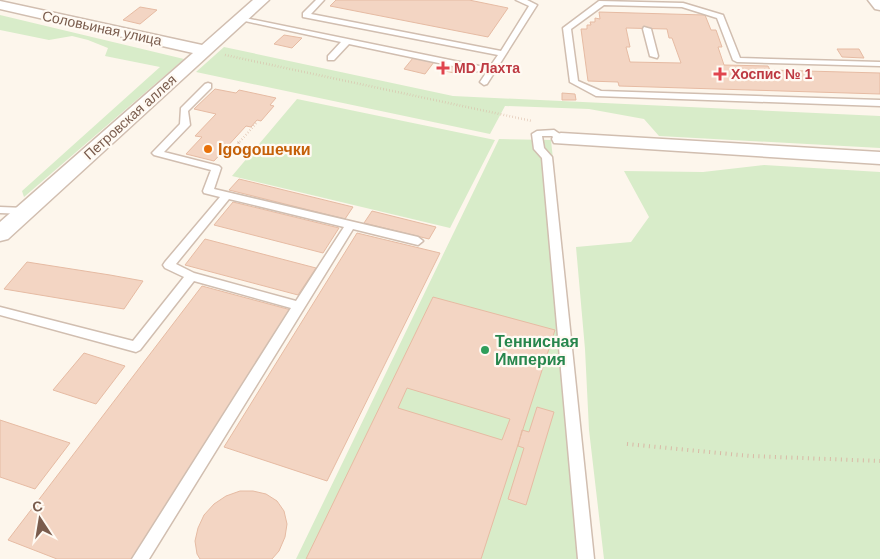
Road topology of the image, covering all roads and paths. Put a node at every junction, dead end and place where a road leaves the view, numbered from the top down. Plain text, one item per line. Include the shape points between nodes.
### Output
1 (262, 0) edge
2 (320, 0) edge
3 (520, 0) edge
4 (875, 0) edge
5 (653, 2) edge
6 (640, 4) junction
7 (0, 6) edge
8 (880, 6) edge
9 (642, 14) dead end
10 (240, 19) junction
11 (646, 29) dead end
12 (347, 41) junction
13 (205, 51) junction
14 (503, 54) junction
15 (654, 56) dead end
16 (331, 58) dead end
17 (880, 64) edge
18 (491, 70) junction
19 (484, 82) dead end
20 (208, 86) dead end
21 (880, 103) edge
22 (257, 122) dead end
23 (536, 122) dead end
24 (561, 139) joint
25 (880, 158) edge
26 (216, 168) junction
27 (227, 195) junction
28 (0, 210) edge
29 (25, 210) junction
30 (350, 225) junction
31 (0, 234) edge
32 (418, 241) dead end
33 (191, 276) junction
34 (299, 306) junction
35 (1, 312) edge
36 (627, 444) dead end
37 (880, 461) edge
38 (140, 559) edge
39 (586, 559) edge

1 - 10 street, Петровская аллея
2 - 14 lane via 306,15
3 - 14 lane via 533,5
4 - 8 street
5 - 6 lane
5 - 17 lane via 683,5 720,17 738,60
6 - 9 lane
6 - 21 lane via 602,3 567,28 574,82 599,94
7 - 13 street, Соловьиная улица
10 - 12 lane
10 - 13 street, Петровская аллея
11 - 15 lane
12 - 16 lane
12 - 18 lane
13 - 23 path
13 - 29 street, Петровская аллея
14 - 18 lane
18 - 19 lane
20 - 26 lane via 184,110 185,126 157,153
22 - 26 path
24 - 25 street
24 - 39 lane via 554,133 537,134 538,148 547,158
26 - 27 lane via 208,191
27 - 30 lane
27 - 33 lane via 169,265
28 - 29 lane
29 - 31 street, Петровская аллея
30 - 32 lane
30 - 34 lane
33 - 34 lane
33 - 35 lane via 136,347
34 - 38 lane
36 - 37 path via 750,456

